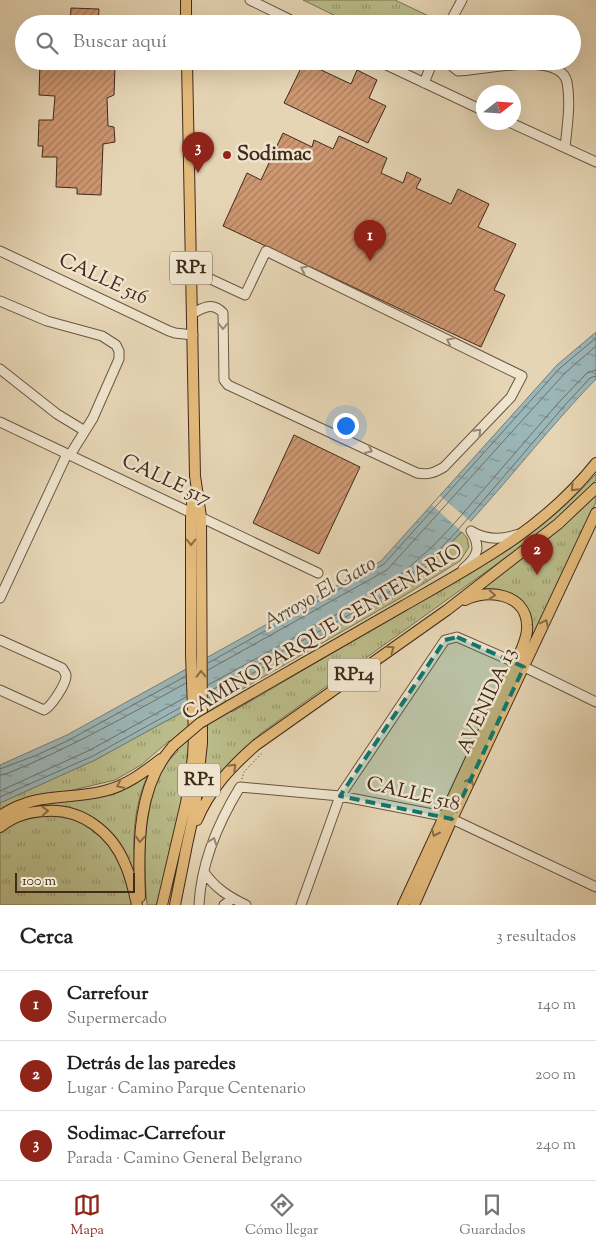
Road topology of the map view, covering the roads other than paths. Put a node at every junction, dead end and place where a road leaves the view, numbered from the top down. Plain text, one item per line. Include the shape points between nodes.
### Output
1 (186, 0) edge
2 (250, 0) edge
3 (462, 0) edge
4 (186, 15) edge
5 (281, 15) edge
6 (454, 15) edge
7 (187, 70) edge
8 (396, 70) edge
9 (430, 70) edge
10 (556, 70) edge
11 (424, 84) junction
12 (476, 107) edge
13 (521, 128) edge
14 (565, 148) junction
15 (596, 162) edge
16 (0, 250) edge
17 (191, 270) junction
18 (0, 301) edge
19 (192, 314) junction
20 (192, 335) junction
21 (0, 369) edge
22 (0, 422) edge
23 (85, 431) junction
24 (68, 454) junction
25 (596, 462) edge
26 (596, 488) edge
27 (596, 513) edge
28 (196, 515) junction
29 (534, 525) junction
30 (318, 573) dead end
31 (455, 576) junction
32 (0, 598) edge
33 (447, 610) junction
34 (1, 643) edge
35 (514, 662) junction
36 (524, 667) junction
37 (0, 690) edge
38 (596, 702) edge
39 (198, 706) junction
40 (161, 759) junction
41 (340, 796) junction
42 (0, 816) edge
43 (447, 818) junction
44 (0, 827) edge
45 (185, 854) junction
46 (204, 872) junction
47 (596, 886) edge
48 (232, 899) junction
49 (139, 905) edge
50 (162, 905) edge
51 (175, 905) edge
52 (199, 905) edge
53 (224, 905) edge
54 (246, 905) edge
55 (301, 905) edge
56 (403, 905) edge
57 (414, 905) edge

1 - 4 main road
2 - 5 street
3 - 6 street
7 - 17 main road, RP1
8 - 11 street
9 - 11 street
10 - 14 street via 567,82
11 - 12 street
13 - 14 street
14 - 15 street
16 - 20 street, CALLE 516 via 169,331
17 - 19 main road, RP1
19 -> 17 street via 211,306 223,313 224,380 228,385 417,474 428,475 444,467 512,397 522,376 266,250 245,295
18 - 23 street via 48,321 102,336 116,345 119,359
19 - 20 main road, RP1
20 - 28 main road, RP1
21 - 23 street via 57,414
22 - 24 street, CALLE 517
23 - 24 street
24 - 28 street, CALLE 517
24 - 32 street
25 -> 29 main road, CAMINO PARQUE CENTENARIO / RP14 via 569,494
26 - 33 main road, CAMINO PARQUE CENTENARIO / RP14 via 558,524
36 -> 27 main road, AVENIDA 13
28 - 30 street, CALLE 517
39 -> 28 main road, RP1 via 201,644
28 -> 39 main road, RP1 via 191,655
29 - 31 main road, CAMINO PARQUE CENTENARIO / RP14
29 - 31 street via 517,535 502,538 487,538 471,531 477,542 477,552
31 - 40 main road, CAMINO PARQUE CENTENARIO / RP14, bridge via 200,723
33 -> 35 main road, AVENIDA 13 via 483,594 508,597 518,604 528,627
45 -> 33 main road, CAMINO PARQUE CENTENARIO / RP14 via 207,798 242,758
34 - 37 street via 62,668 66,679 50,706 44,710
35 - 36 street
35 - 41 street via 457,637 445,640
35 - 43 main road, AVENIDA 13
36 - 38 street
43 -> 36 main road, AVENIDA 13
39 - 45 main road, RP1 via 202,743 200,774
39 - 50 main road, RP1 via 191,779
40 -> 42 main road via 118,787 95,793 38,799
40 -> 49 main road, CAMINO PARQUE CENTENARIO / RP14 via 143,813
41 - 43 street, CALLE 518
46 -> 41 street, CALLE 518 via 212,841 240,787
41 - 55 street
43 - 47 street, CALLE 518
43 -> 56 main road, AVENIDA 13
43 - 57 main road, AVENIDA 13
44 -> 49 main road via 19,816 41,811 68,812 84,818 100,829 115,847 125,864
45 - 51 main road, CAMINO PARQUE CENTENARIO / RP1
46 - 48 street via 215,887
46 - 52 street
48 - 53 street
48 - 54 street

